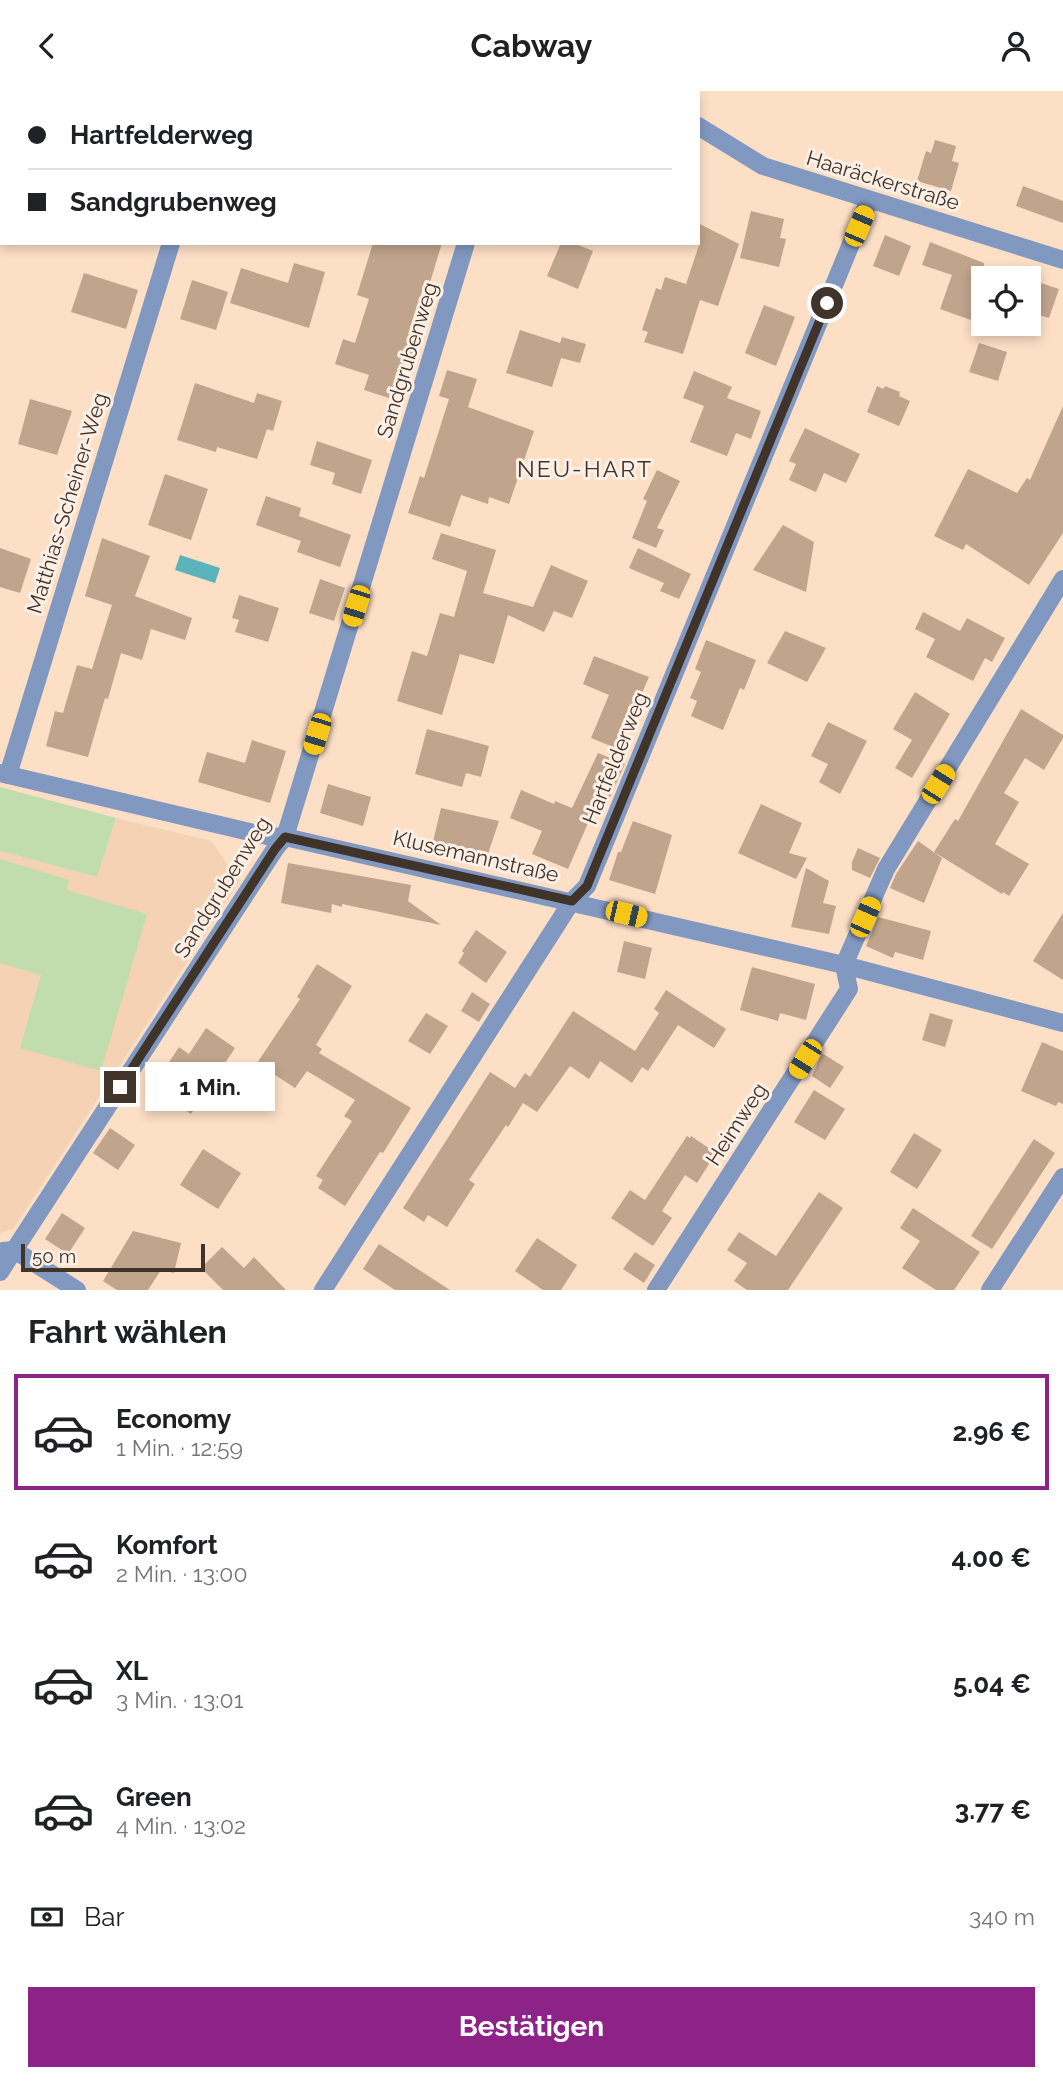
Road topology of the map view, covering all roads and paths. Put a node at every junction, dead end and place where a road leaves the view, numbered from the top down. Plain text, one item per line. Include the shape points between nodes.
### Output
1 (700, 127) edge
2 (870, 200) junction
3 (170, 245) edge
4 (465, 245) edge
5 (1063, 260) edge
6 (1063, 579) edge
7 (4, 774) edge
8 (285, 837) junction
9 (572, 901) junction
10 (844, 965) junction
11 (1063, 1023) edge
12 (1063, 1177) edge
13 (7, 1250) edge
14 (0, 1272) edge
15 (77, 1290) edge
16 (323, 1290) edge
17 (656, 1290) edge
18 (990, 1290) edge

1 - 2 street, Haaräckerstraße via 763,166
2 - 5 street, Haaräckerstraße
2 - 9 street, Hartfelderweg via 587,886
3 - 7 street, Matthias-Scheiner-Weg
4 - 8 street, Sandgrubenweg
6 - 10 street, Heimweg via 886,869
7 - 8 street, Klusemannstraße
8 - 9 street, Klusemannstraße
8 - 13 street, Sandgrubenweg
9 - 10 street, Klusemannstraße
9 - 16 street, Hartfelderweg
10 - 11 street, Klusemannstraße
10 - 17 street, Heimweg via 849,989
12 - 18 street
13 - 14 street, Sandgrubenweg
13 - 15 street

